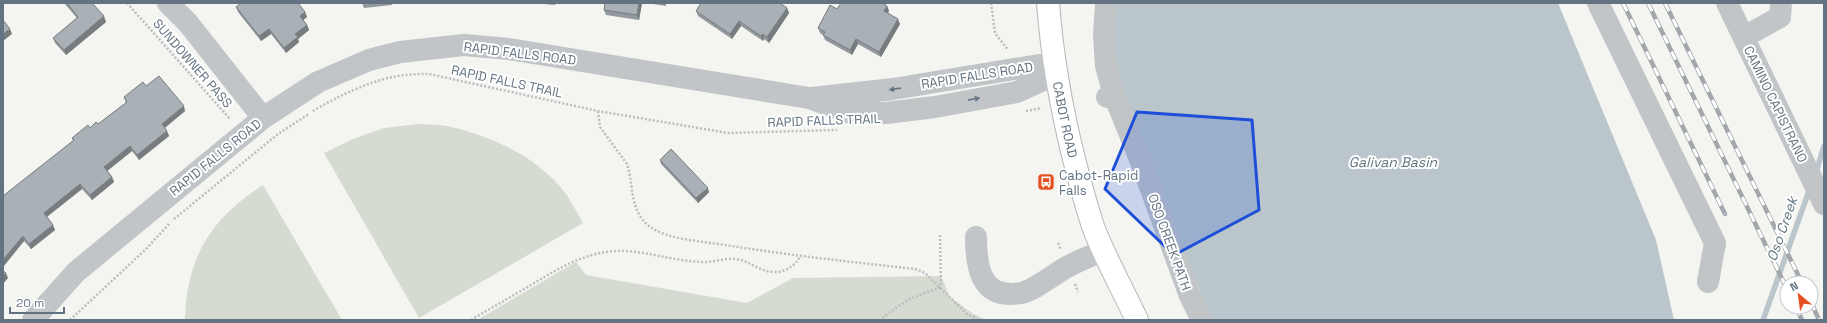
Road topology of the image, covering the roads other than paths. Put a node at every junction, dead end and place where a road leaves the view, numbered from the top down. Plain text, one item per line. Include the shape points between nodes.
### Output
1 (168, 3) edge
2 (1048, 3) edge
3 (1106, 3) edge
4 (1598, 3) edge
5 (1727, 3) edge
6 (1779, 8) edge
7 (1744, 37) junction
8 (1056, 74) junction
9 (809, 98) junction
10 (263, 118) junction
11 (1824, 204) edge
12 (976, 238) dead end
13 (1103, 250) junction
14 (1708, 282) dead end
15 (33, 320) edge
16 (1137, 320) edge
17 (1202, 320) edge

1 - 10 street via 188,23
2 - 8 main road, CABOT ROAD
3 - 17 street, OSO CREEK PATH via 1105,53 1111,96 1141,162 1190,296
4 - 14 street via 1715,243
5 - 7 street, CAMINO CAPISTRANO
6 - 7 street
7 - 11 street, CAMINO CAPISTRANO
8 -> 9 street, RAPID FALLS ROAD via 1039,65 893,89
9 -> 8 street, RAPID FALLS ROAD via 850,113 886,113 1017,92
8 - 13 main road, CABOT ROAD via 1062,112 1082,190
9 - 10 street, RAPID FALLS ROAD via 508,49 464,45 406,51 369,60 318,82
10 - 15 street, RAPID FALLS ROAD via 76,272
12 - 13 street via 978,270 985,282 994,290 1005,293 1022,293
13 - 16 main road, CABOT ROAD

